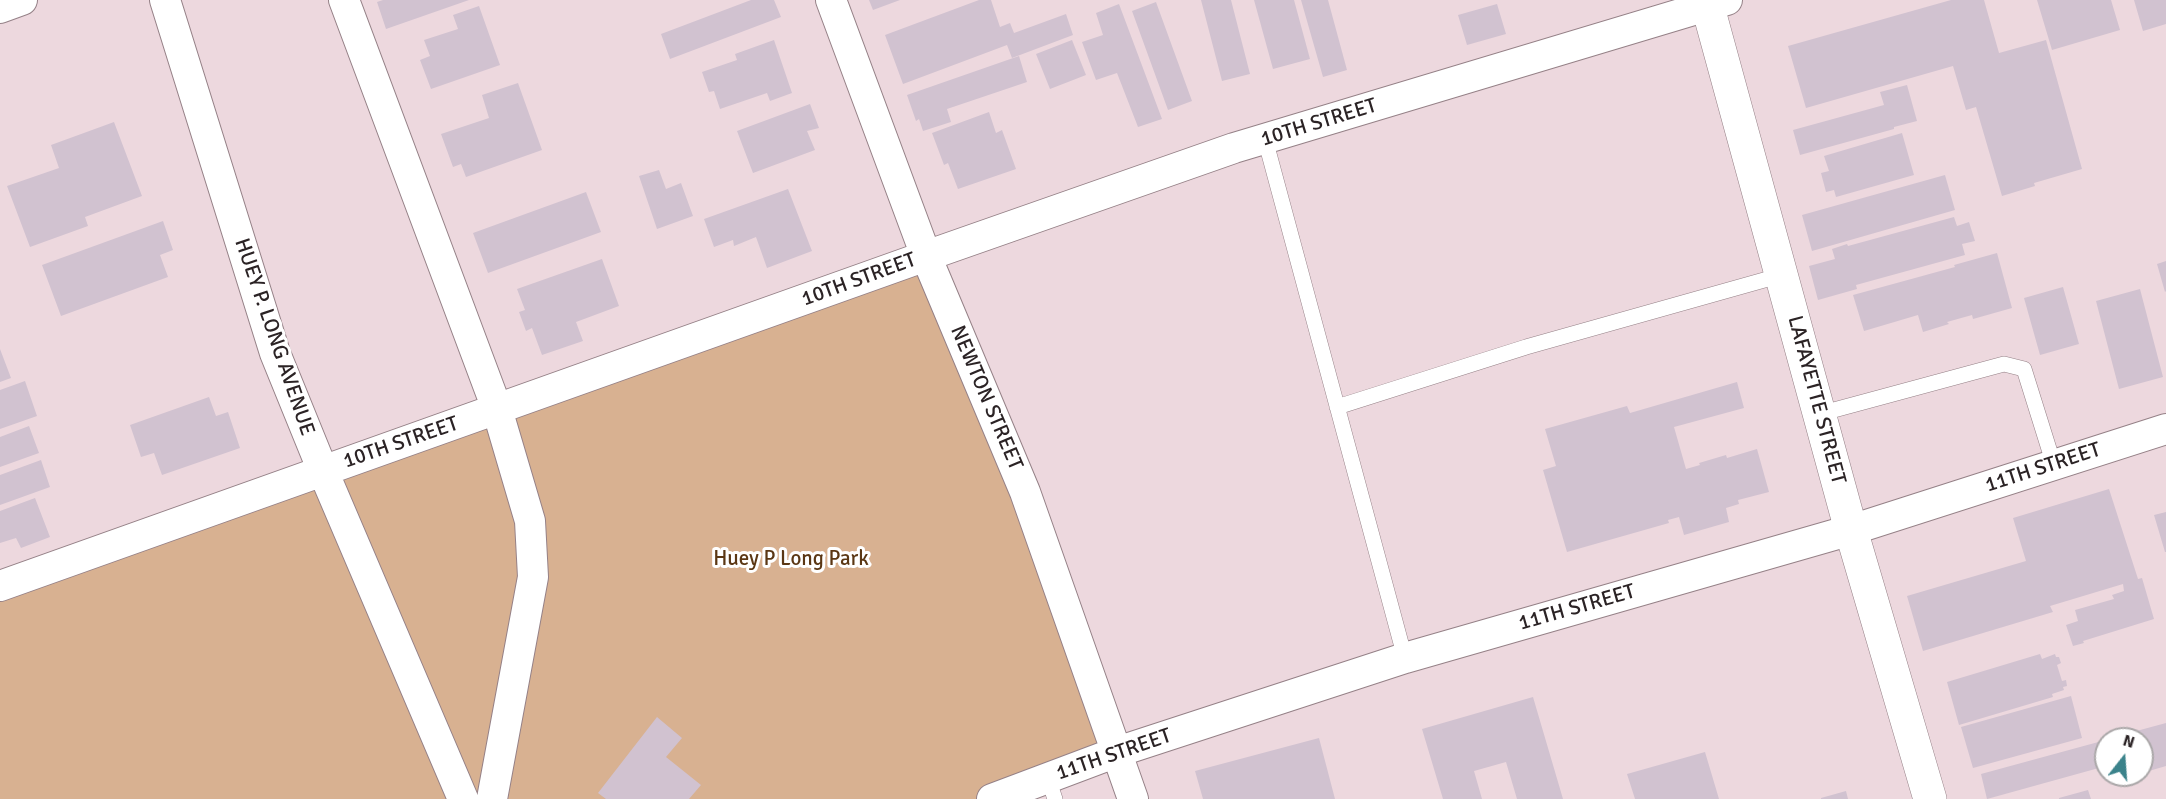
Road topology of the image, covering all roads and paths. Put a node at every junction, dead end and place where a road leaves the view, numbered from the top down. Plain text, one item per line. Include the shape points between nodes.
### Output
1 (22, 0) edge
2 (165, 0) edge
3 (344, 0) edge
4 (831, 0) edge
5 (1714, 2) edge
6 (0, 8) edge
7 (1265, 140) junction
8 (926, 256) junction
9 (1782, 274) junction
10 (1337, 407) junction
11 (497, 409) junction
12 (1819, 414) junction
13 (2166, 429) edge
14 (2054, 465) junction
15 (322, 471) junction
16 (1851, 530) junction
17 (0, 586) edge
18 (1405, 658) junction
19 (1117, 752) junction
20 (1052, 789) edge
21 (463, 799) edge
22 (492, 799) edge
23 (992, 799) edge
24 (1133, 799) edge
25 (1930, 799) edge

1 - 6 street
2 - 15 street, HUEY P. LONG AVENUE via 275,353
3 - 11 street
4 - 8 street, NEWTON STREET
5 - 7 street, 10TH STREET
5 - 9 main road, LAFAYETTE STREET
7 - 8 street, 10TH STREET
7 - 10 lane
8 - 11 street, 10TH STREET
8 - 19 street, NEWTON STREET via 1025,492
9 - 10 lane via 1526,347
9 - 12 main road, LAFAYETTE STREET
10 - 18 lane
11 - 15 street, 10TH STREET
11 - 22 street via 531,522 533,578
12 - 14 lane via 2004,364 2024,369
12 - 16 main road, LAFAYETTE STREET
13 - 14 street, 11TH STREET
14 - 16 street, 11TH STREET
15 - 17 street, 10TH STREET
15 - 21 street, HUEY P. LONG AVENUE
16 - 18 street, 11TH STREET
16 - 25 main road, LAFAYETTE STREET
18 - 19 street, 11TH STREET
19 - 20 street, 11TH STREET
19 - 24 street, NEWTON STREET
20 - 23 street, 11TH STREET

